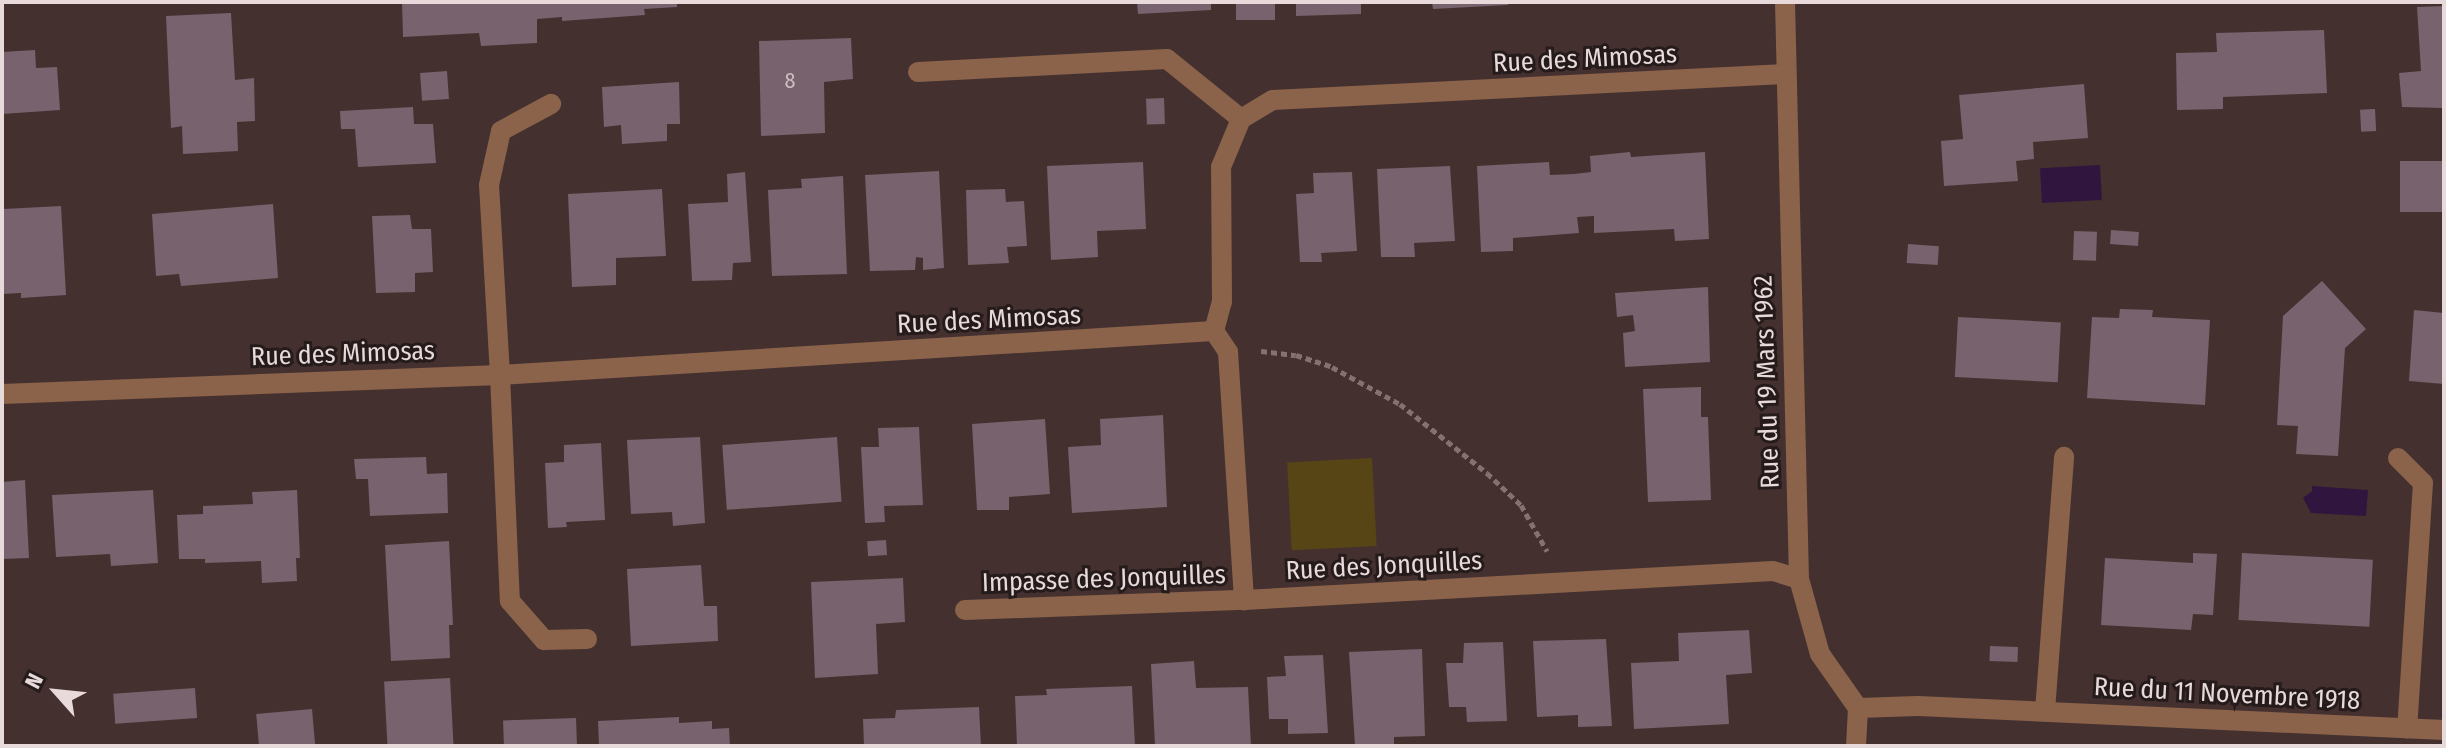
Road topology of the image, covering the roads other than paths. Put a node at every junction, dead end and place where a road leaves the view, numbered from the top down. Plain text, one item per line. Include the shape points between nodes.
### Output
1 (1785, 2) edge
2 (918, 72) dead end
3 (1785, 74) junction
4 (551, 104) dead end
5 (1241, 119) junction
6 (1214, 331) junction
7 (500, 375) junction
8 (2, 394) edge
9 (2064, 457) dead end
10 (2398, 458) dead end
11 (1799, 579) junction
12 (1244, 600) junction
13 (965, 610) dead end
14 (587, 639) dead end
15 (1858, 708) junction
16 (2045, 711) junction
17 (2407, 728) junction
18 (2444, 730) edge
19 (1856, 746) edge

1 - 3 street, Rue du 19 Mars 1962
2 - 5 street via 1167,59
3 - 5 street, Rue des Mimosas via 1273,100
3 - 11 street, Rue du 19 Mars 1962
4 - 7 street via 501,131 489,185
5 - 6 street via 1221,167 1222,302
6 - 7 street, Rue des Mimosas
6 - 12 street via 1228,352
7 - 8 street, Rue des Mimosas
7 - 14 street via 510,601 544,640
9 - 16 street
10 - 17 street via 2423,483
11 - 12 street, Rue des Jonquilles via 1773,571
11 - 15 street, Rue du 19 Mars 1962 via 1820,654
12 - 13 street, Impasse des Jonquilles
15 - 16 street, Rue du 11 Novembre 1918
15 - 19 street
16 - 17 street, Rue du 11 Novembre 1918
17 - 18 street, Rue du 11 Novembre 1918

